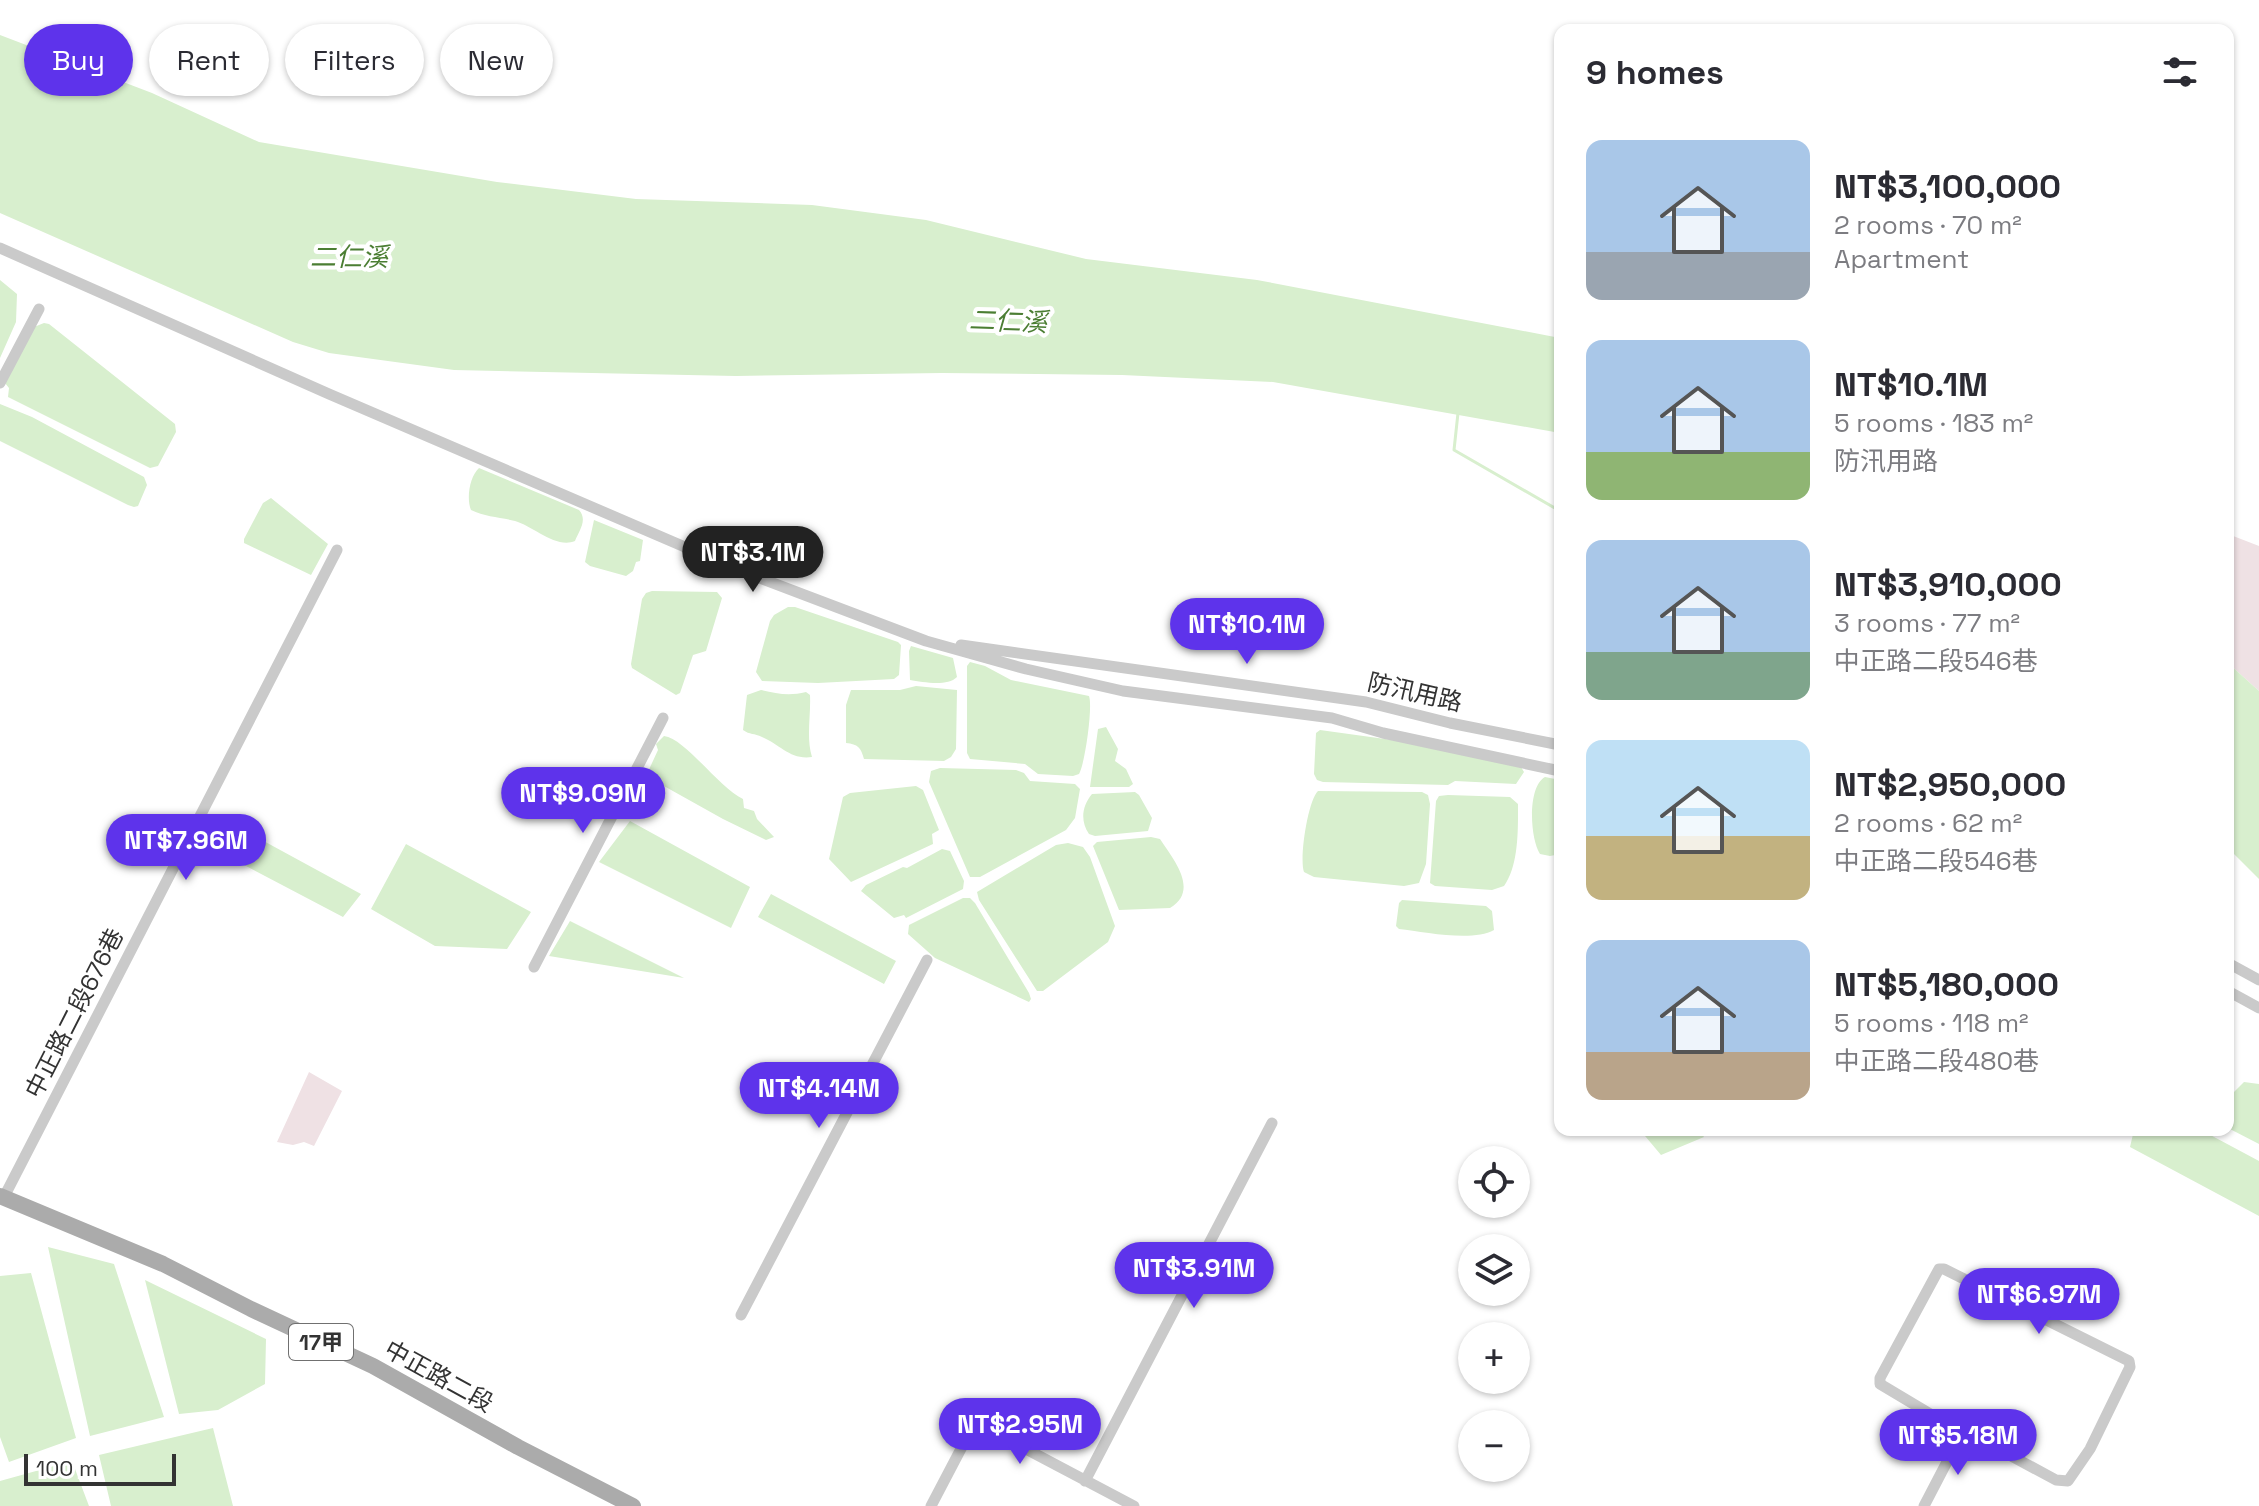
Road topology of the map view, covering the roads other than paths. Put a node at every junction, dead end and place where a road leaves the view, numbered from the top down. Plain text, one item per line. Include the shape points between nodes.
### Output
1 (0, 248) edge
2 (39, 309) dead end
3 (0, 383) edge
4 (337, 550) dead end
5 (926, 641) junction
6 (663, 718) dead end
7 (1554, 744) edge
8 (1554, 770) edge
9 (927, 960) dead end
10 (2234, 966) edge
11 (534, 967) dead end
12 (2259, 980) edge
13 (2234, 994) edge
14 (2259, 1008) edge
15 (1272, 1123) dead end
16 (2, 1197) edge
17 (741, 1315) dead end
18 (1962, 1433) junction
19 (1085, 1481) junction
20 (633, 1506) edge
21 (931, 1506) edge
22 (1134, 1506) edge
23 (1924, 1506) edge

1 - 5 street via 721,563
2 - 3 street
4 - 16 street, 中正路二段676巷
5 - 7 street, 防汛用路 via 1366,702
5 - 8 street via 1123,691 1332,718
6 - 11 street
9 - 17 street
10 - 12 street
13 - 14 street
15 - 19 street
16 - 20 main road, 中正路二段 / 17甲 via 163,1264 373,1366
18 - 18 street via 1880,1384 1939,1269 2129,1361 2090,1449 2068,1481 2056,1480
18 - 23 street
19 - 21 street via 975,1422
19 - 22 street

